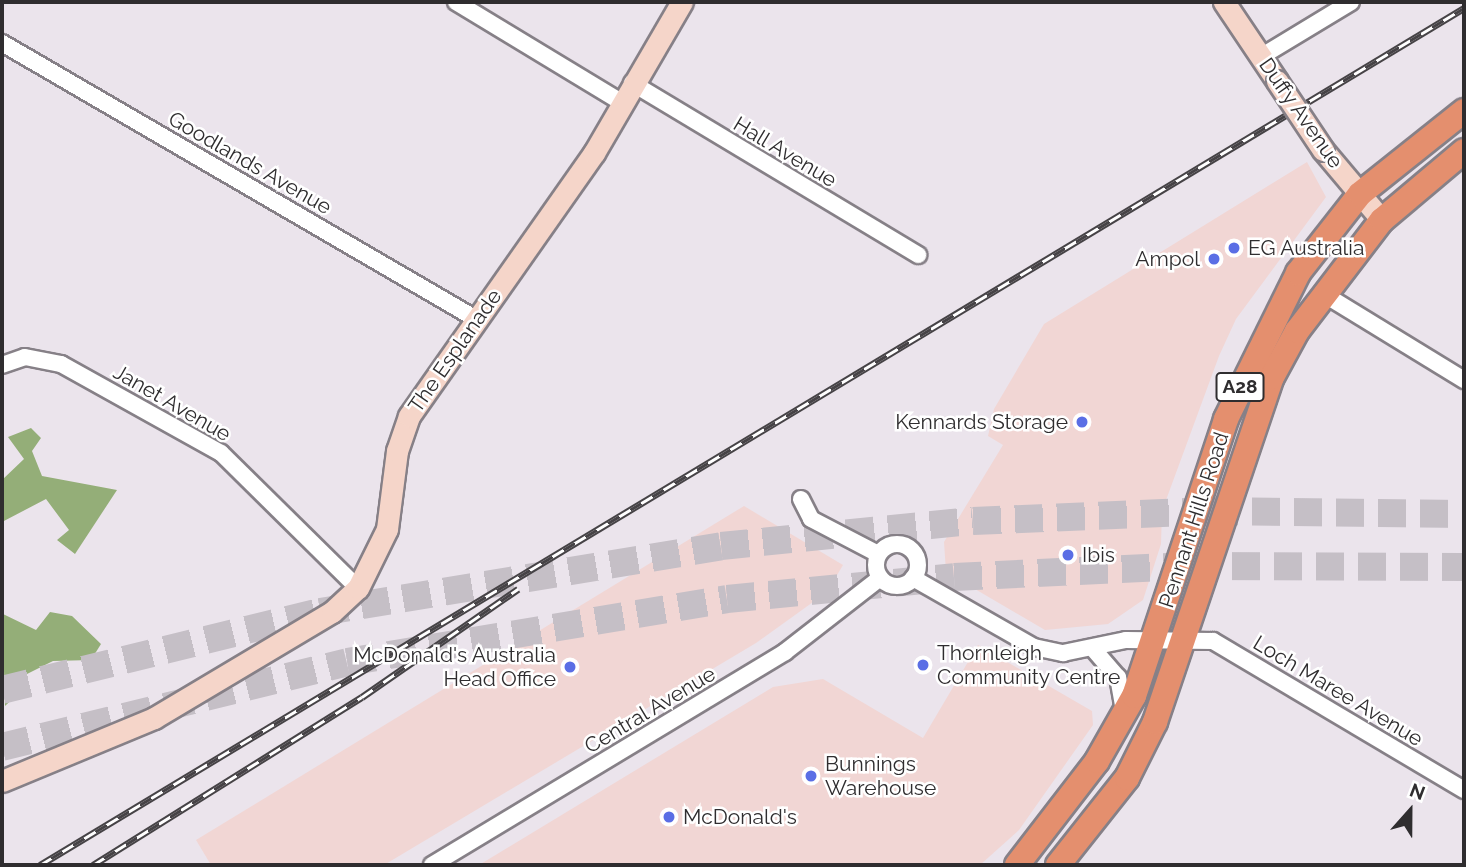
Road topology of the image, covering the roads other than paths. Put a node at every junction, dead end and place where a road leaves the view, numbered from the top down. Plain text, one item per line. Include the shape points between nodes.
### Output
1 (456, 2) edge
2 (682, 2) edge
3 (1224, 2) edge
4 (1351, 2) edge
5 (2, 43) edge
6 (1262, 56) junction
7 (627, 93) junction
8 (1464, 111) edge
9 (1464, 151) edge
10 (1360, 194) junction
11 (1382, 220) junction
12 (918, 255) dead end
13 (1322, 293) junction
14 (478, 320) junction
15 (2, 365) edge
16 (1464, 380) edge
17 (801, 499) dead end
18 (878, 554) junction
19 (880, 578) junction
20 (913, 578) junction
21 (358, 588) junction
22 (1156, 640) junction
23 (1187, 640) junction
24 (1095, 651) junction
25 (1123, 716) junction
26 (2, 781) edge
27 (1464, 790) edge
28 (432, 865) edge
29 (1017, 865) edge
30 (1058, 865) edge

1 - 7 street, Hall Avenue
2 - 7 main road, The Esplanade
3 - 6 main road, Duffy Avenue
4 - 6 street
5 - 14 street, Goodlands Avenue
6 - 10 main road, Duffy Avenue, bridge via 1323,150
7 - 12 street, Hall Avenue
7 - 14 main road, The Esplanade via 594,153
8 - 10 highway, Pennant Hills Road / A28
9 - 11 highway, Pennant Hills Road / A28
10 - 11 main road, Duffy Avenue
10 - 22 highway, Pennant Hills Road / A28 via 1298,273 1249,364 1196,507
11 - 13 highway, Pennant Hills Road / A28
13 - 16 street
13 - 23 highway, Pennant Hills Road / A28 via 1272,377
14 - 21 main road, The Esplanade via 409,416 397,451 387,529
15 - 21 street, Janet Avenue via 25,357 61,364 221,453
17 - 18 street via 811,519
18 - 19 street
18 - 20 street via 888,545 907,546 918,562
19 - 20 street via 897,586
19 - 28 street, Central Avenue via 785,652
20 - 24 street via 1034,647
21 - 26 main road, The Esplanade via 332,612 154,718
22 - 23 street, Pennant Hills Road
22 - 24 street via 1126,640
22 - 25 highway, Pennant Hills Road / A28
23 - 27 street, Loch Maree Avenue via 1213,641
23 - 30 highway, Pennant Hills Road / A28 via 1127,778
24 - 25 street via 1118,677
25 - 29 highway, Pennant Hills Road / A28

